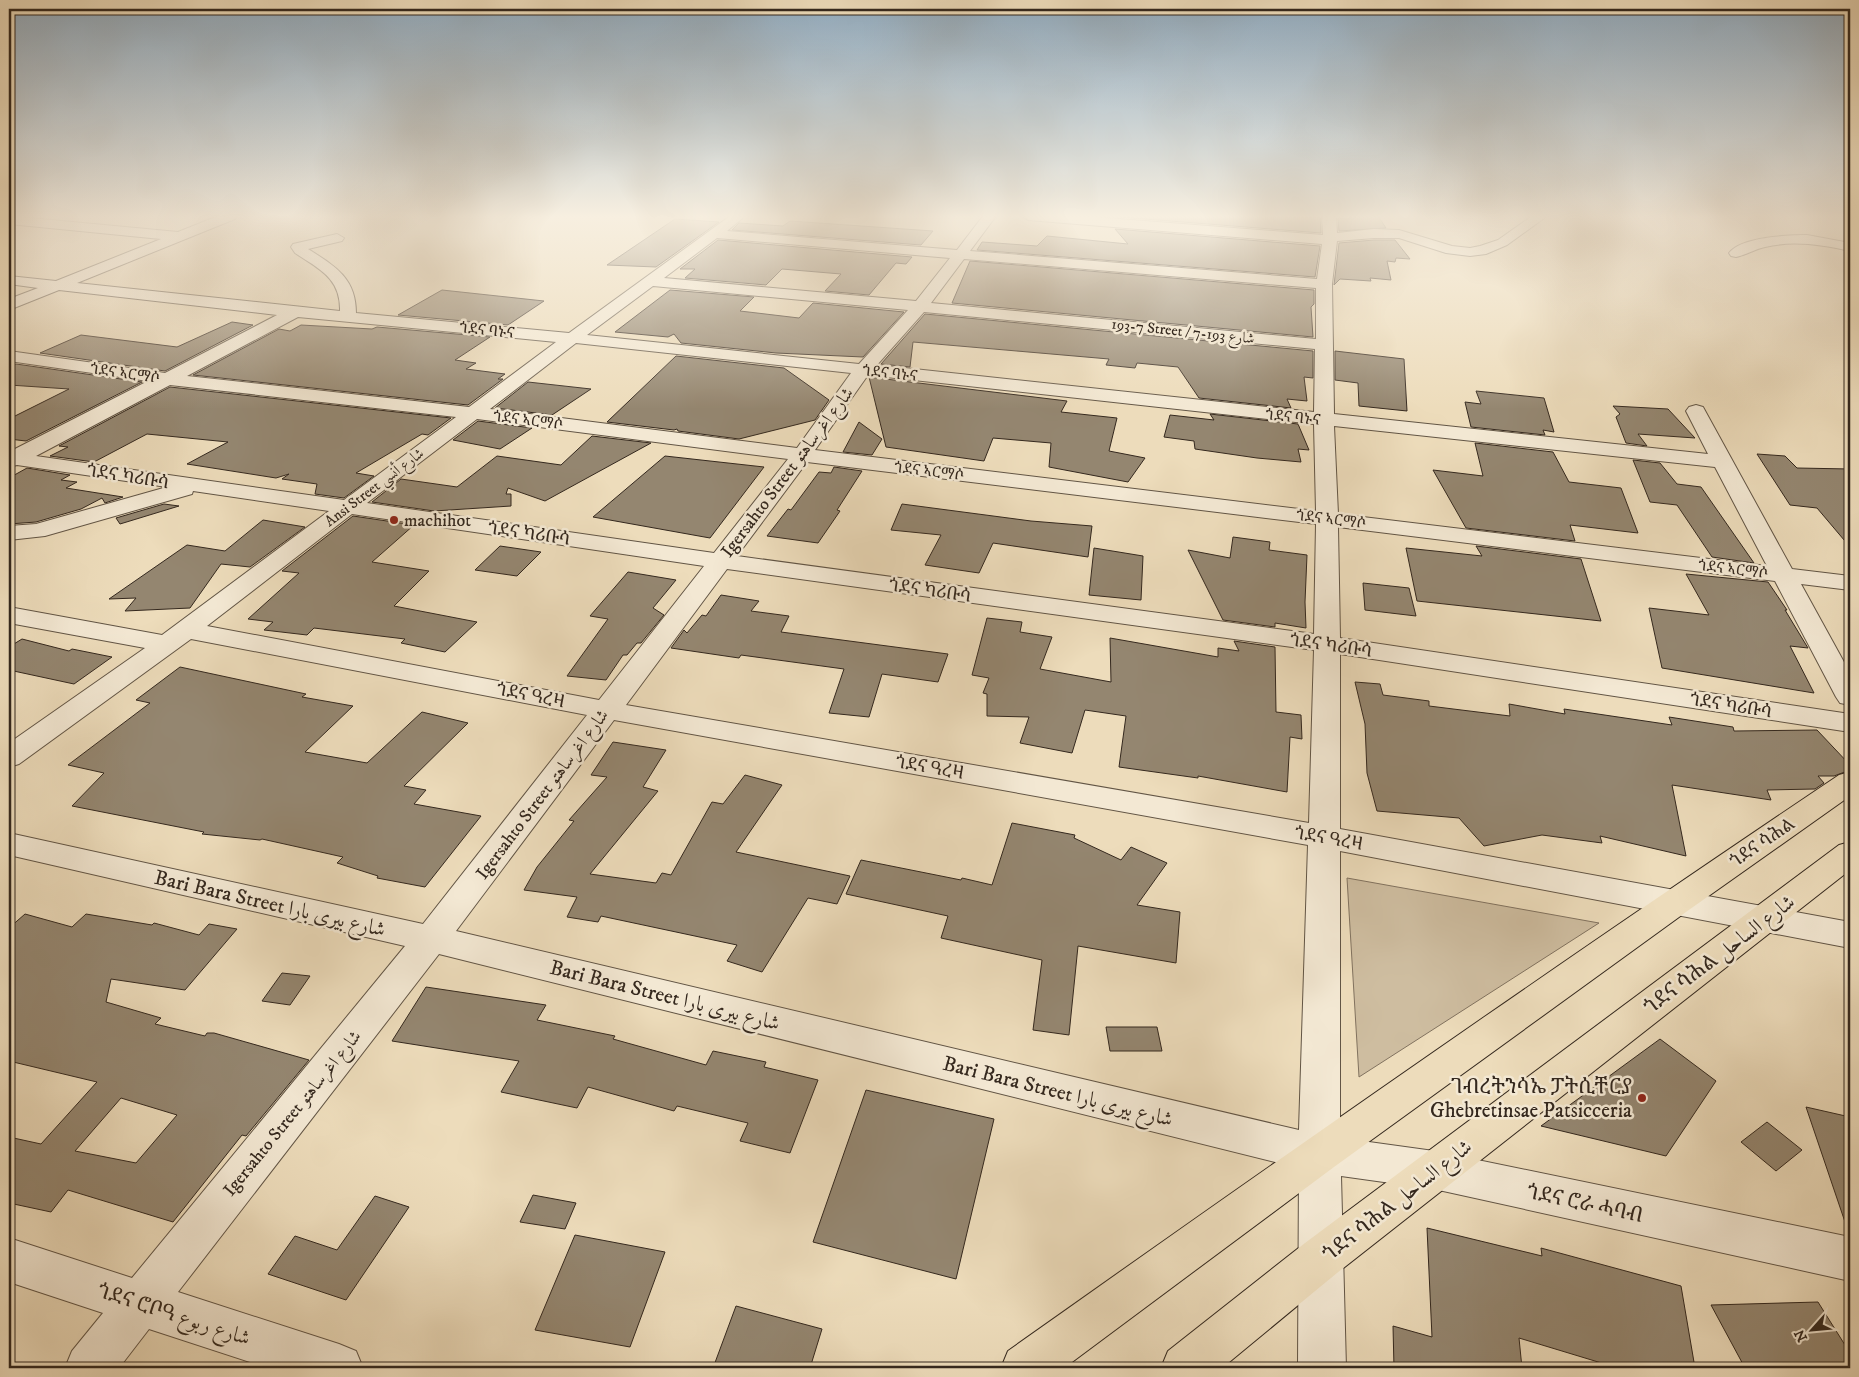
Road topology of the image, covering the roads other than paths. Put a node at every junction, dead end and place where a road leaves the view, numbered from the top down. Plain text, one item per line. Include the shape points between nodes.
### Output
1 (11, 280) edge
2 (72, 280) edge
3 (341, 280) edge
4 (652, 280) edge
5 (655, 280) edge
6 (940, 280) edge
7 (1278, 280) edge
8 (1324, 280) edge
9 (1324, 284) junction
10 (58, 286) junction
11 (9, 305) edge
12 (921, 305) junction
13 (294, 312) junction
14 (348, 316) junction
15 (572, 338) junction
16 (1325, 345) junction
17 (9, 356) edge
18 (864, 370) junction
19 (170, 379) junction
20 (1696, 411) dead end
21 (474, 413) junction
22 (1324, 420) junction
23 (802, 456) junction
24 (10, 460) edge
25 (1722, 462) junction
26 (193, 486) junction
27 (348, 507) junction
28 (1328, 518) junction
29 (9, 534) edge
30 (720, 561) junction
31 (1786, 576) junction
32 (1850, 583) edge
33 (9, 615) edge
34 (176, 637) junction
35 (1327, 644) junction
36 (1850, 697) edge
37 (606, 710) junction
38 (1850, 723) edge
39 (9, 757) edge
40 (1850, 782) edge
41 (1324, 837) junction
42 (9, 844) edge
43 (1850, 853) edge
44 (1674, 903) junction
45 (1764, 920) junction
46 (1850, 935) edge
47 (431, 939) junction
48 (1319, 1154) junction
49 (1434, 1170) junction
50 (1320, 1258) junction
51 (1850, 1259) edge
52 (9, 1260) edge
53 (139, 1303) junction
54 (89, 1368) edge
55 (338, 1368) edge
56 (1025, 1368) edge
57 (1185, 1368) edge
58 (1322, 1368) edge

1 - 10 street, ጎደና ባኑና
2 - 10 street
3 - 14 street via 350,302
4 - 15 street, Ansi Street شارع أنسي
5 - 12 street, 193-7 Street / شارع 193-7
6 - 12 street, Igersahto Street شارع اغرساهتو
7 - 9 street
8 - 9 street
9 - 16 street
10 - 11 street
10 - 13 street, ጎደና ባኑና
12 - 16 street, 193-7 Street / شارع 193-7
12 - 18 street, Igersahto Street شارع اغرساهتو
13 - 14 street, ጎደና ባኑና
13 - 19 street
14 - 15 street, ጎደና ባኑና
15 - 18 street, ጎደና ባኑና
15 - 21 street, Ansi Street شارع أنسي
16 - 22 street
17 - 19 street, ጎደና ኣርማሶ
18 - 22 street, ጎደና ባኑና
18 - 23 street, Igersahto Street شارع اغرساهتو
19 - 21 street, ጎደና ኣርማሶ
19 - 24 street
20 - 25 street
21 - 23 street, ጎደና ኣርማሶ
21 - 27 street, Ansi Street شارع أنسي
22 - 25 street, ጎደና ባኑና
22 - 28 street
23 - 28 street, ጎደና ኣርማሶ
23 - 30 street, Igersahto Street شارع اغرساهتو
24 - 26 street, ጎደና ካሪቡሳ
25 - 31 street
26 - 27 street, ጎደና ካሪቡሳ
26 - 29 street via 36,531
27 - 30 street, ጎደና ካሪቡሳ
27 - 34 street, Ansi Street شارع أنسي
28 - 31 street, ጎደና ኣርማሶ
28 - 35 street
30 - 35 street, ጎደና ካሪቡሳ
30 - 37 street, Igersahto Street شارع اغرساهتو
31 - 32 street, ጎደና ኣርማሶ
31 - 36 street
33 - 34 street, ጎደና ዓረዛ
34 - 37 street, ጎደና ዓረዛ
34 - 39 street, Ansi Street شارع أنسي
35 - 38 street, ጎደና ካሪቡሳ
35 - 41 street
37 - 41 street, ጎደና ዓረዛ
37 - 47 street, Igersahto Street شارع اغرساهتو
40 - 44 highway, ጎደና ሳሕል
41 - 44 street, ጎደና ዓረዛ
41 - 48 street
42 - 47 street, Bari Bara Street شارع بيرى بارا
43 - 45 highway, ጎደና ሳሕል شارع الساحل
44 - 45 street, ጎደና ዓረዛ
44 - 48 highway
45 - 46 street, ጎደና ዓረዛ
45 - 49 highway, ጎደና ሳሕል شارع الساحل
47 - 48 street, Bari Bara Street شارع بيرى بارا
47 - 53 street, Igersahto Street شارع اغرساهتو
48 - 49 street, ጎደና ሮራ ሓባብ
48 - 50 street
48 - 56 highway
49 - 50 highway, ጎደና ሳሕል شارع الساحل
49 - 51 street, ጎደና ሮራ ሓባብ
50 - 57 highway, ጎደና ሳሕል شارع الساحل
50 - 58 street
52 - 53 street, ጎደና ሮቦዓ شارع ربوع
53 - 54 street, Igersahto Street شارع اغرساهتو
53 - 55 street, ጎደና ሮቦዓ شارع ربوع

